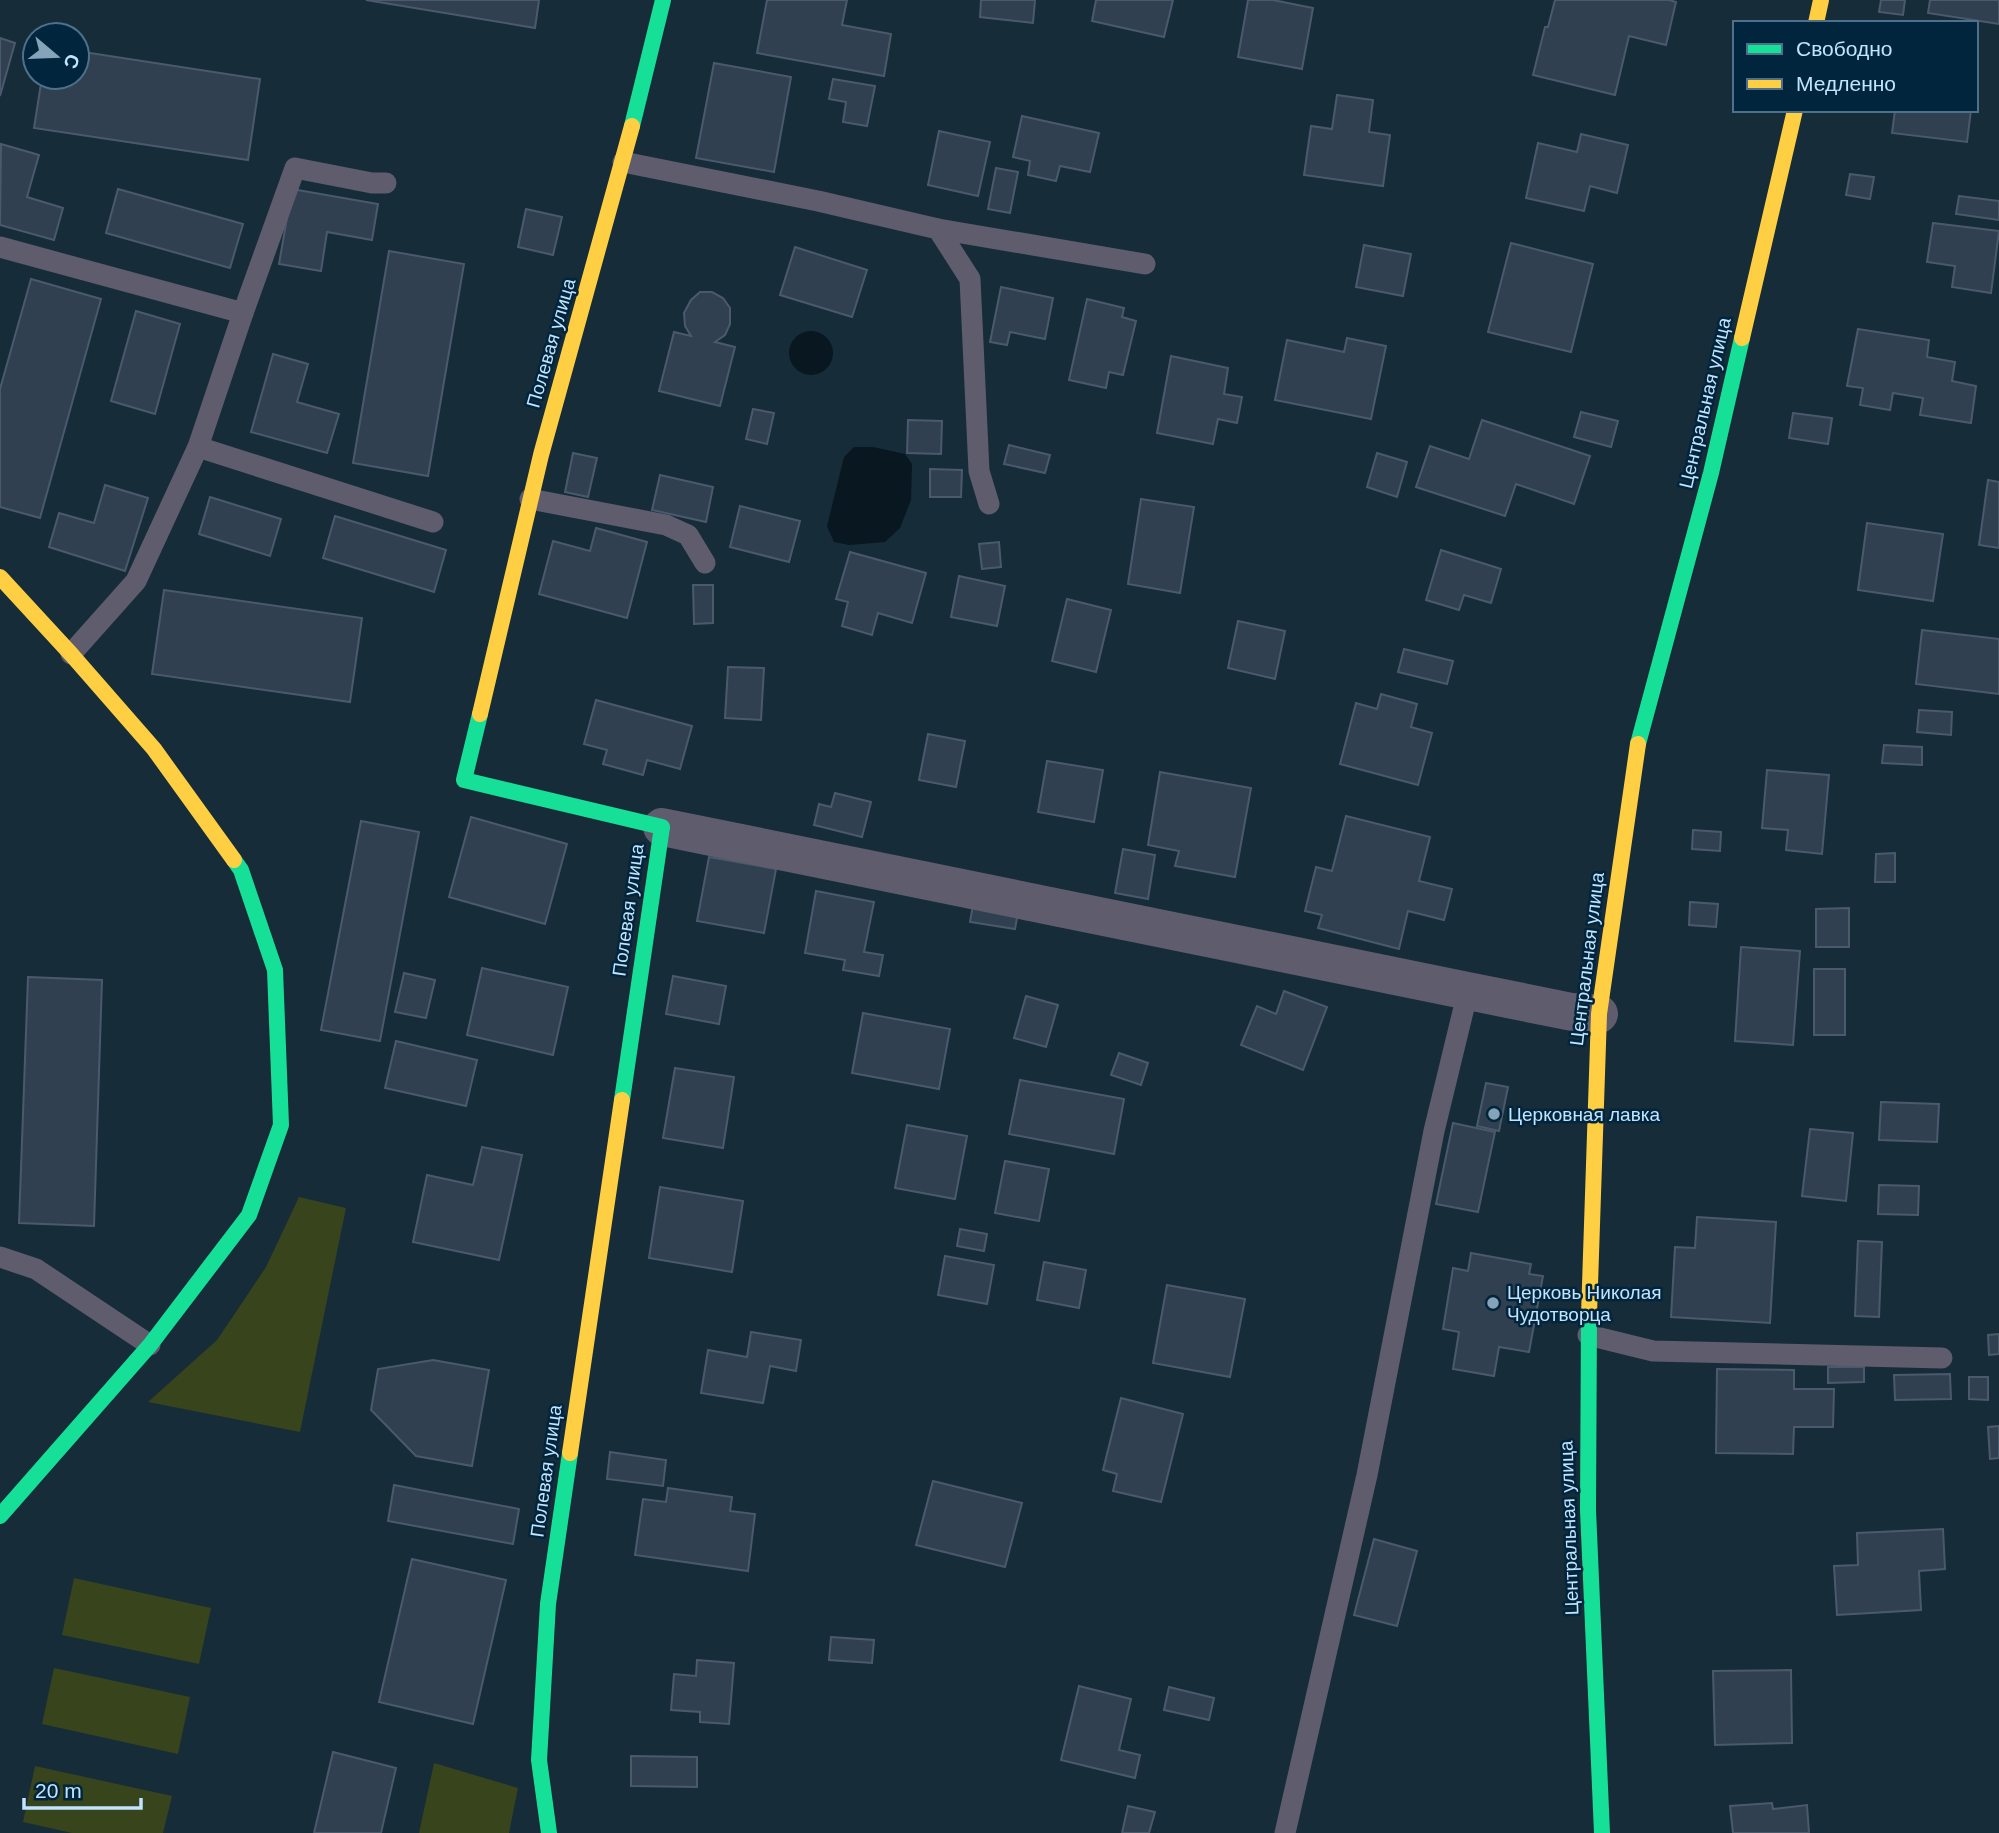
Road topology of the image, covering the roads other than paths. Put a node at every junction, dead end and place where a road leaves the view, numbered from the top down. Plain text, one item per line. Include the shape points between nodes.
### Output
1 (663, 0) edge
2 (1821, 0) edge
3 (1816, 21) edge
4 (1795, 112) edge
5 (623, 162) junction
6 (386, 183) dead end
7 (938, 229) junction
8 (0, 247) edge
9 (1145, 264) dead end
10 (243, 313) junction
11 (198, 447) junction
12 (530, 499) junction
13 (989, 504) dead end
14 (433, 522) dead end
15 (705, 564) dead end
16 (0, 577) edge
17 (71, 654) junction
18 (662, 827) junction
19 (1468, 991) junction
20 (1599, 1014) junction
21 (0, 1257) edge
22 (1588, 1335) junction
23 (150, 1345) junction
24 (1942, 1359) dead end
25 (0, 1516) edge
26 (549, 1833) edge
27 (1285, 1833) edge
28 (1602, 1833) edge

1 - 5 street, Полевая улица
2 - 3 street
4 - 20 street, Центральная улица via 1711,473 1639,735
5 - 7 lane
5 - 12 street, Полевая улица
6 - 10 lane via 295,168
7 - 9 lane
7 - 13 lane via 970,279 979,471
8 - 10 lane
10 - 11 lane
11 - 14 lane
11 - 17 lane via 136,581
12 - 15 lane via 666,525 688,535
12 - 18 street, Полевая улица via 464,780
16 - 17 street
17 - 23 street via 154,749 241,870 275,970 281,1125 249,1215
18 - 19 street
18 - 26 street, Полевая улица via 548,1604 539,1760
19 - 20 street
19 - 27 lane via 1434,1131 1367,1475
20 - 22 street, Центральная улица
21 - 23 lane via 36,1269
22 - 24 lane via 1653,1351
22 - 28 street, Центральная улица via 1588,1510
23 - 25 street

